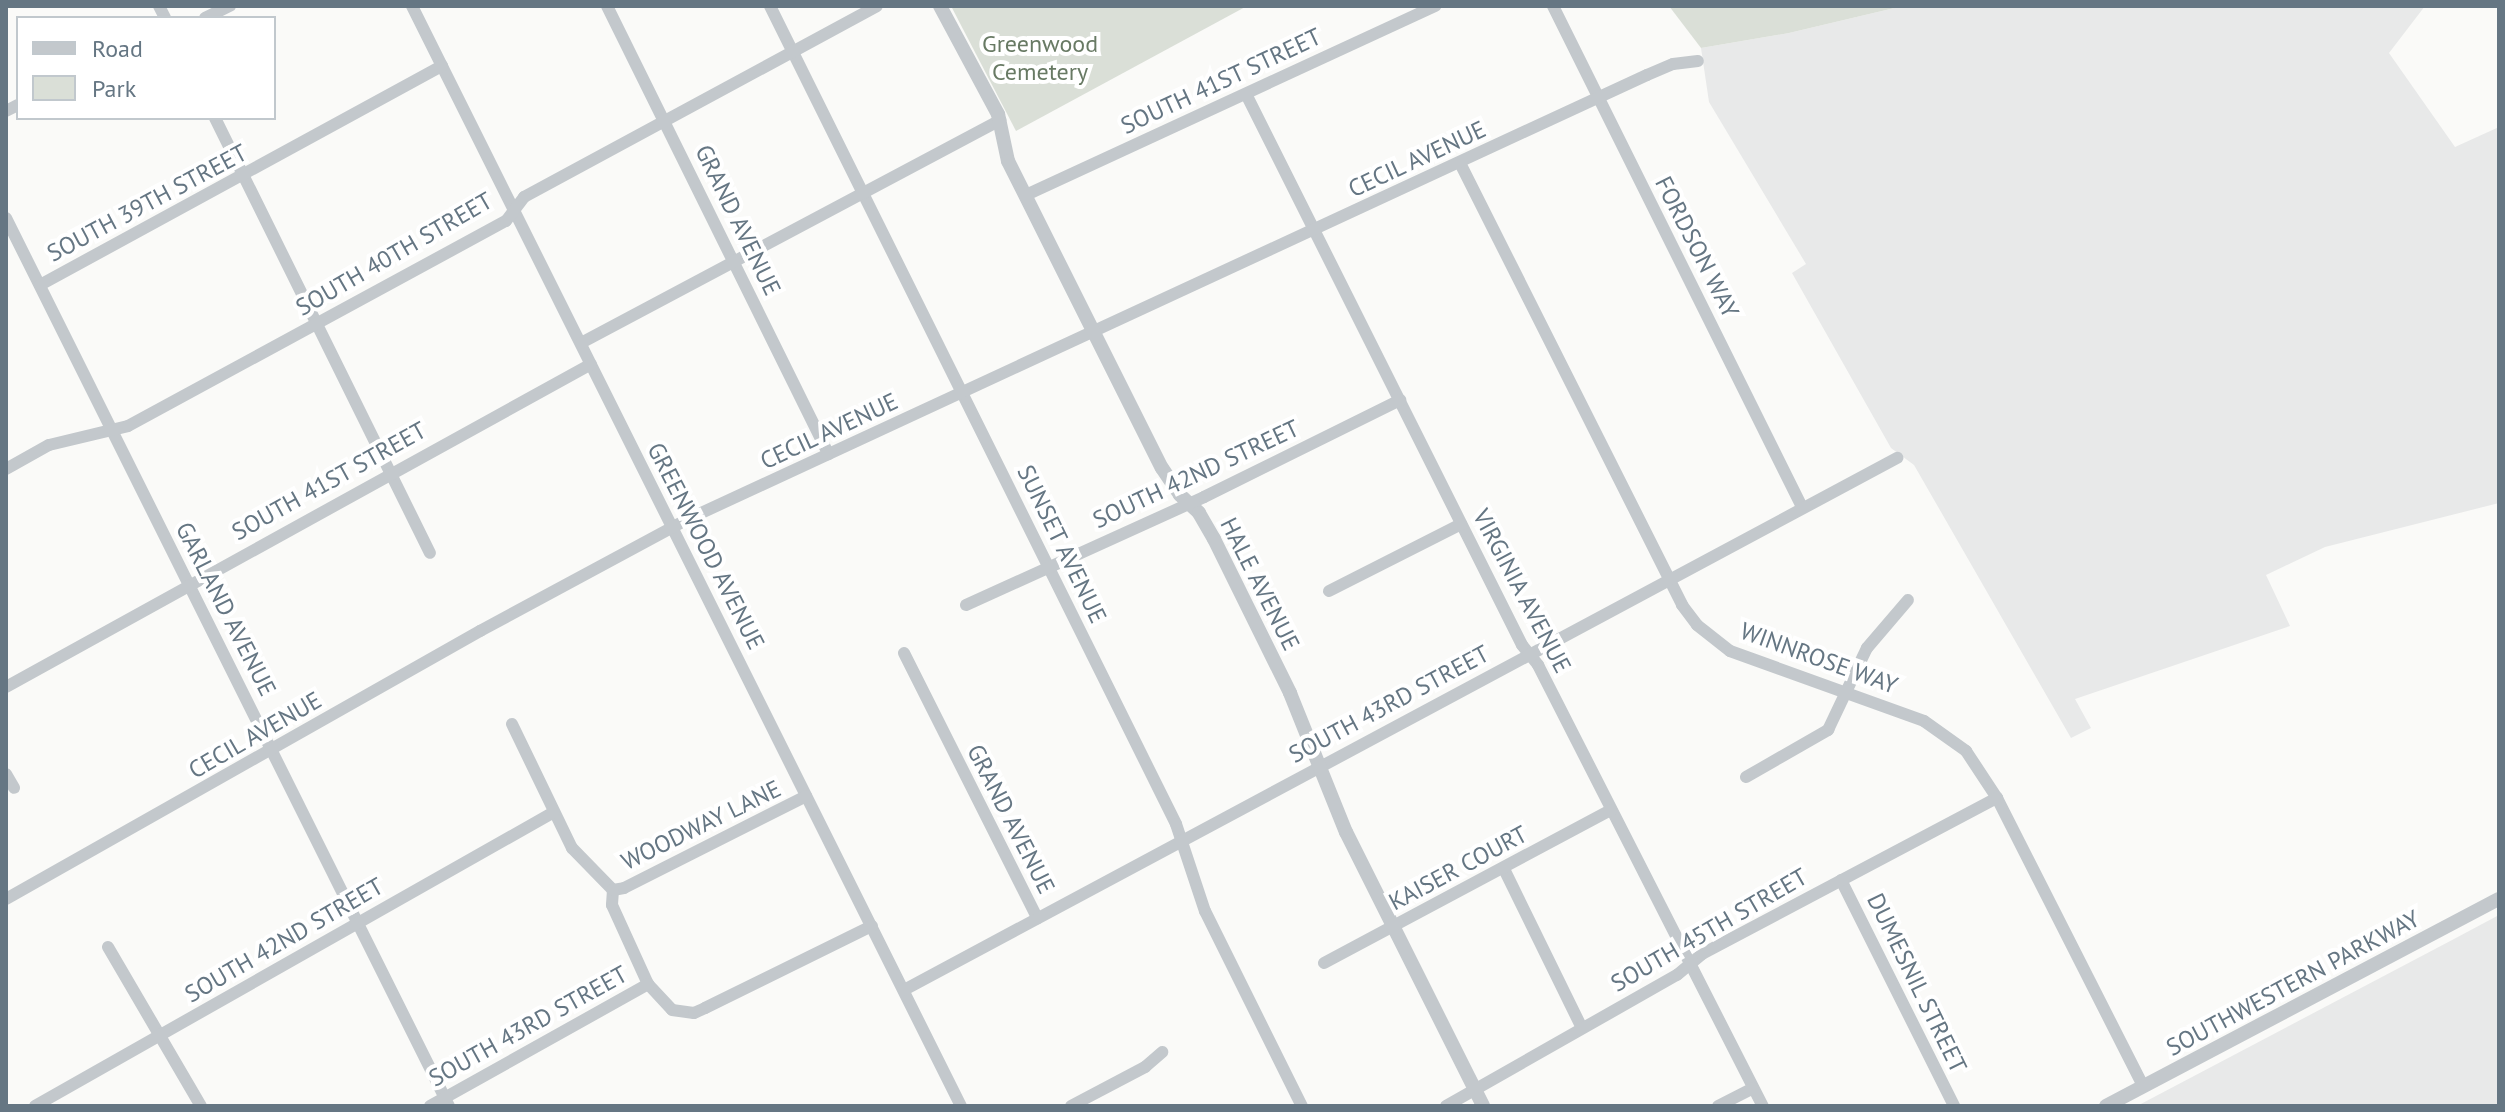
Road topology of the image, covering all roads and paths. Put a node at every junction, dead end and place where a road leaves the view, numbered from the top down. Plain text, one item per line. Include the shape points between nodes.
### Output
1 (230, 6) edge
2 (412, 6) edge
3 (607, 6) edge
4 (770, 6) edge
5 (877, 6) edge
6 (940, 6) edge
7 (1435, 6) edge
8 (1553, 6) edge
9 (209, 16) edge
10 (793, 52) junction
11 (1698, 61) dead end
12 (442, 66) junction
13 (1246, 94) junction
14 (1599, 99) junction
15 (216, 120) edge
16 (1000, 120) junction
17 (664, 121) junction
18 (1460, 163) junction
19 (244, 176) junction
20 (863, 193) junction
21 (1026, 195) junction
22 (514, 210) junction
23 (6, 218) edge
24 (1315, 230) junction
25 (18, 243) junction
26 (6, 251) edge
27 (734, 262) junction
28 (40, 285) junction
29 (317, 324) junction
30 (1095, 332) junction
31 (581, 343) junction
32 (591, 364) junction
33 (962, 393) junction
34 (1400, 400) junction
35 (112, 431) junction
36 (828, 454) junction
37 (1897, 458) dead end
38 (6, 469) edge
39 (391, 473) junction
40 (1189, 503) junction
41 (1802, 507) junction
42 (1461, 524) junction
43 (673, 527) junction
44 (430, 553) dead end
45 (1049, 567) junction
46 (1668, 580) junction
47 (188, 583) junction
48 (1329, 591) dead end
49 (1908, 600) dead end
50 (966, 605) dead end
51 (904, 653) dead end
52 (1529, 654) junction
53 (6, 687) edge
54 (1845, 693) junction
55 (512, 724) dead end
56 (273, 751) junction
57 (1319, 767) junction
58 (6, 774) edge
59 (1746, 777) dead end
60 (14, 788) dead end
61 (806, 796) junction
62 (1997, 798) junction
63 (1611, 810) junction
64 (554, 812) junction
65 (1181, 841) junction
66 (1504, 869) junction
67 (1841, 880) junction
68 (613, 890) junction
69 (6, 899) edge
70 (2499, 899) edge
71 (1037, 918) junction
72 (358, 923) junction
73 (872, 926) junction
74 (1394, 927) junction
75 (108, 947) dead end
76 (1324, 963) dead end
77 (1691, 963) junction
78 (648, 984) junction
79 (904, 990) junction
80 (1582, 1028) junction
81 (160, 1035) junction
82 (1162, 1052) dead end
83 (2143, 1086) junction
84 (1753, 1088) junction
85 (1475, 1091) junction
86 (447, 1102) edge
87 (35, 1106) edge
88 (201, 1106) edge
89 (430, 1106) edge
90 (961, 1106) edge
91 (1071, 1106) edge
92 (1302, 1106) edge
93 (1446, 1106) edge
94 (1483, 1106) edge
95 (1718, 1106) edge
96 (1763, 1106) edge
97 (1954, 1106) edge
98 (2106, 1106) edge

1 - 9 street
2 - 12 street, GREENWOOD AVENUE
3 - 17 street, GRAND AVENUE
4 - 10 street, SUNSET AVENUE
5 - 10 street, SOUTH 40TH STREET
6 - 16 street, HALE AVENUE
7 - 13 street, SOUTH 41ST STREET
8 - 14 street, FORDSON WAY
10 - 17 street, SOUTH 40TH STREET
10 - 20 street, SUNSET AVENUE
11 - 14 street, CECIL AVENUE via 1673,64
12 - 19 street, SOUTH 39TH STREET
12 - 22 street, GREENWOOD AVENUE
13 - 21 street, SOUTH 41ST STREET
13 - 24 street, VIRGINIA AVENUE
14 - 18 street, CECIL AVENUE
14 - 41 street, FORDSON WAY
15 - 19 street
16 - 20 street
16 - 21 street, HALE AVENUE via 1008,161
17 - 22 street, SOUTH 40TH STREET via 524,197
17 - 27 street, GRAND AVENUE
18 - 24 street, CECIL AVENUE
18 - 46 street, WINNROSE WAY
19 - 28 street, SOUTH 39TH STREET
19 - 29 street
20 - 27 street
20 - 33 street, SUNSET AVENUE
21 - 30 street, HALE AVENUE
22 - 29 street, SOUTH 40TH STREET via 506,221
22 - 31 street, GREENWOOD AVENUE
23 - 25 street, GARLAND AVENUE
24 - 30 street, CECIL AVENUE
24 - 34 street, VIRGINIA AVENUE
25 - 26 street, SOUTH 39TH STREET
25 - 28 street, GARLAND AVENUE
27 - 31 street
27 - 36 street, GRAND AVENUE
28 - 35 street, GARLAND AVENUE
29 - 35 street, SOUTH 40TH STREET
29 - 39 street
30 - 33 street, CECIL AVENUE
30 - 40 street, HALE AVENUE via 1162,468
31 - 32 street, GREENWOOD AVENUE
32 - 39 street, SOUTH 41ST STREET
32 - 43 street, GREENWOOD AVENUE
33 - 36 street, CECIL AVENUE
33 - 45 street, SUNSET AVENUE
34 - 40 street, SOUTH 42ND STREET
34 - 42 street, VIRGINIA AVENUE
35 - 38 street, SOUTH 40TH STREET via 49,445
35 - 47 street, GARLAND AVENUE
36 - 43 street, CECIL AVENUE
37 - 41 street, SOUTH 43RD STREET
39 - 44 street
39 - 47 street, SOUTH 41ST STREET
40 - 45 street, SOUTH 42ND STREET
40 - 57 street, HALE AVENUE via 1207,526 1290,693
41 - 46 street, SOUTH 43RD STREET
42 - 48 street
42 - 52 street, VIRGINIA AVENUE
43 - 56 street, CECIL AVENUE
43 - 61 street, GREENWOOD AVENUE
45 - 50 street, SOUTH 42ND STREET
45 - 65 street, SUNSET AVENUE
46 - 52 street, SOUTH 43RD STREET
46 - 54 street, WINNROSE WAY via 1697,625 1730,651
47 - 53 street, SOUTH 41ST STREET
47 - 56 street, GARLAND AVENUE
49 - 54 street via 1867,648
51 - 71 street, GRAND AVENUE
52 - 57 street, SOUTH 43RD STREET
52 - 63 street, VIRGINIA AVENUE
54 - 59 street via 1833,724 1820,737
54 - 62 street, WINNROSE WAY via 1944,732 1972,758
55 - 64 street
56 - 69 street, CECIL AVENUE
56 - 72 street, GARLAND AVENUE
57 - 65 street, SOUTH 43RD STREET
57 - 74 street, HALE AVENUE
58 - 60 street
61 - 68 street, WOODWAY LANE
61 - 73 street, GREENWOOD AVENUE
62 - 67 street, SOUTH 45TH STREET
62 - 83 street, WINNROSE WAY
63 - 66 street, KAISER COURT
63 - 77 street, VIRGINIA AVENUE
64 - 68 street via 576,853
64 - 72 street, SOUTH 42ND STREET
65 - 71 street, SOUTH 43RD STREET
65 - 92 street, SUNSET AVENUE via 1205,911
66 - 74 street, KAISER COURT
66 - 80 street
67 - 77 street, SOUTH 45TH STREET
67 - 97 street, DUMESNIL STREET
68 - 78 street via 612,905
70 - 83 street, SOUTHWESTERN PARKWAY
71 - 79 street, SOUTH 43RD STREET
72 - 81 street, SOUTH 42ND STREET
72 - 86 street, GARLAND AVENUE
73 - 78 street via 705,1008 679,1012 664,1004
73 - 79 street, GREENWOOD AVENUE
74 - 76 street, KAISER COURT
74 - 85 street, HALE AVENUE
75 - 81 street
77 - 80 street, SOUTH 45TH STREET
77 - 84 street, VIRGINIA AVENUE
78 - 86 street, SOUTH 43RD STREET
79 - 90 street, GREENWOOD AVENUE
80 - 85 street, SOUTH 45TH STREET
81 - 87 street, SOUTH 42ND STREET
81 - 88 street
82 - 91 street via 1145,1067
83 - 98 street, SOUTHWESTERN PARKWAY
84 - 95 street
84 - 96 street, VIRGINIA AVENUE
85 - 93 street, SOUTH 45TH STREET
85 - 94 street, HALE AVENUE
86 - 89 street, SOUTH 43RD STREET

